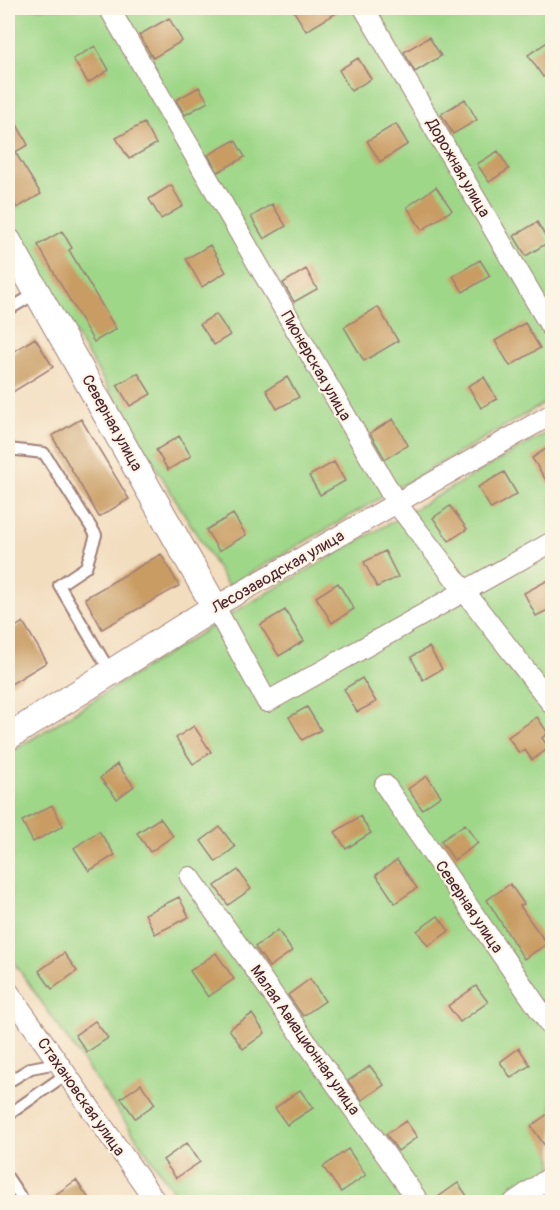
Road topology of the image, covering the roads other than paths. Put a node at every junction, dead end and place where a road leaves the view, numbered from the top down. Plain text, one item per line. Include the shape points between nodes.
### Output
1 (109, 8) edge
2 (364, 8) edge
3 (8, 241) edge
4 (38, 291) junction
5 (8, 310) edge
6 (552, 329) edge
7 (552, 414) edge
8 (8, 449) edge
9 (397, 504) junction
10 (552, 542) edge
11 (465, 592) junction
12 (215, 607) junction
13 (111, 674) junction
14 (552, 704) edge
15 (8, 737) edge
16 (386, 785) dead end
17 (190, 877) dead end
18 (8, 991) edge
19 (552, 1028) edge
20 (61, 1069) junction
21 (8, 1082) edge
22 (8, 1115) edge
23 (552, 1176) edge
24 (8, 1178) edge
25 (24, 1203) edge
26 (156, 1203) edge
27 (419, 1203) edge
28 (514, 1203) edge

1 - 9 street, Пионерская улица
2 - 6 street, Дорожная улица
3 - 4 street, Северная улица
4 - 5 lane
4 - 12 street, Северная улица
7 - 9 street, Лесозаводская улица
8 - 13 lane via 44,453 96,535 86,567 59,585
9 - 11 street, Пионерская улица
9 - 12 street, Лесозаводская улица
10 - 11 street
11 - 12 street via 267,702
11 - 14 street, Пионерская улица
12 - 13 street, Лесозаводская улица
13 - 15 street, Лесозаводская улица
16 - 19 street, Северная улица
17 - 27 street, Малая Авиационная улица
18 - 20 street, Стахановская улица
20 - 21 lane via 31,1068
20 - 22 lane
20 - 26 street, Стахановская улица
23 - 28 street
24 - 25 lane

